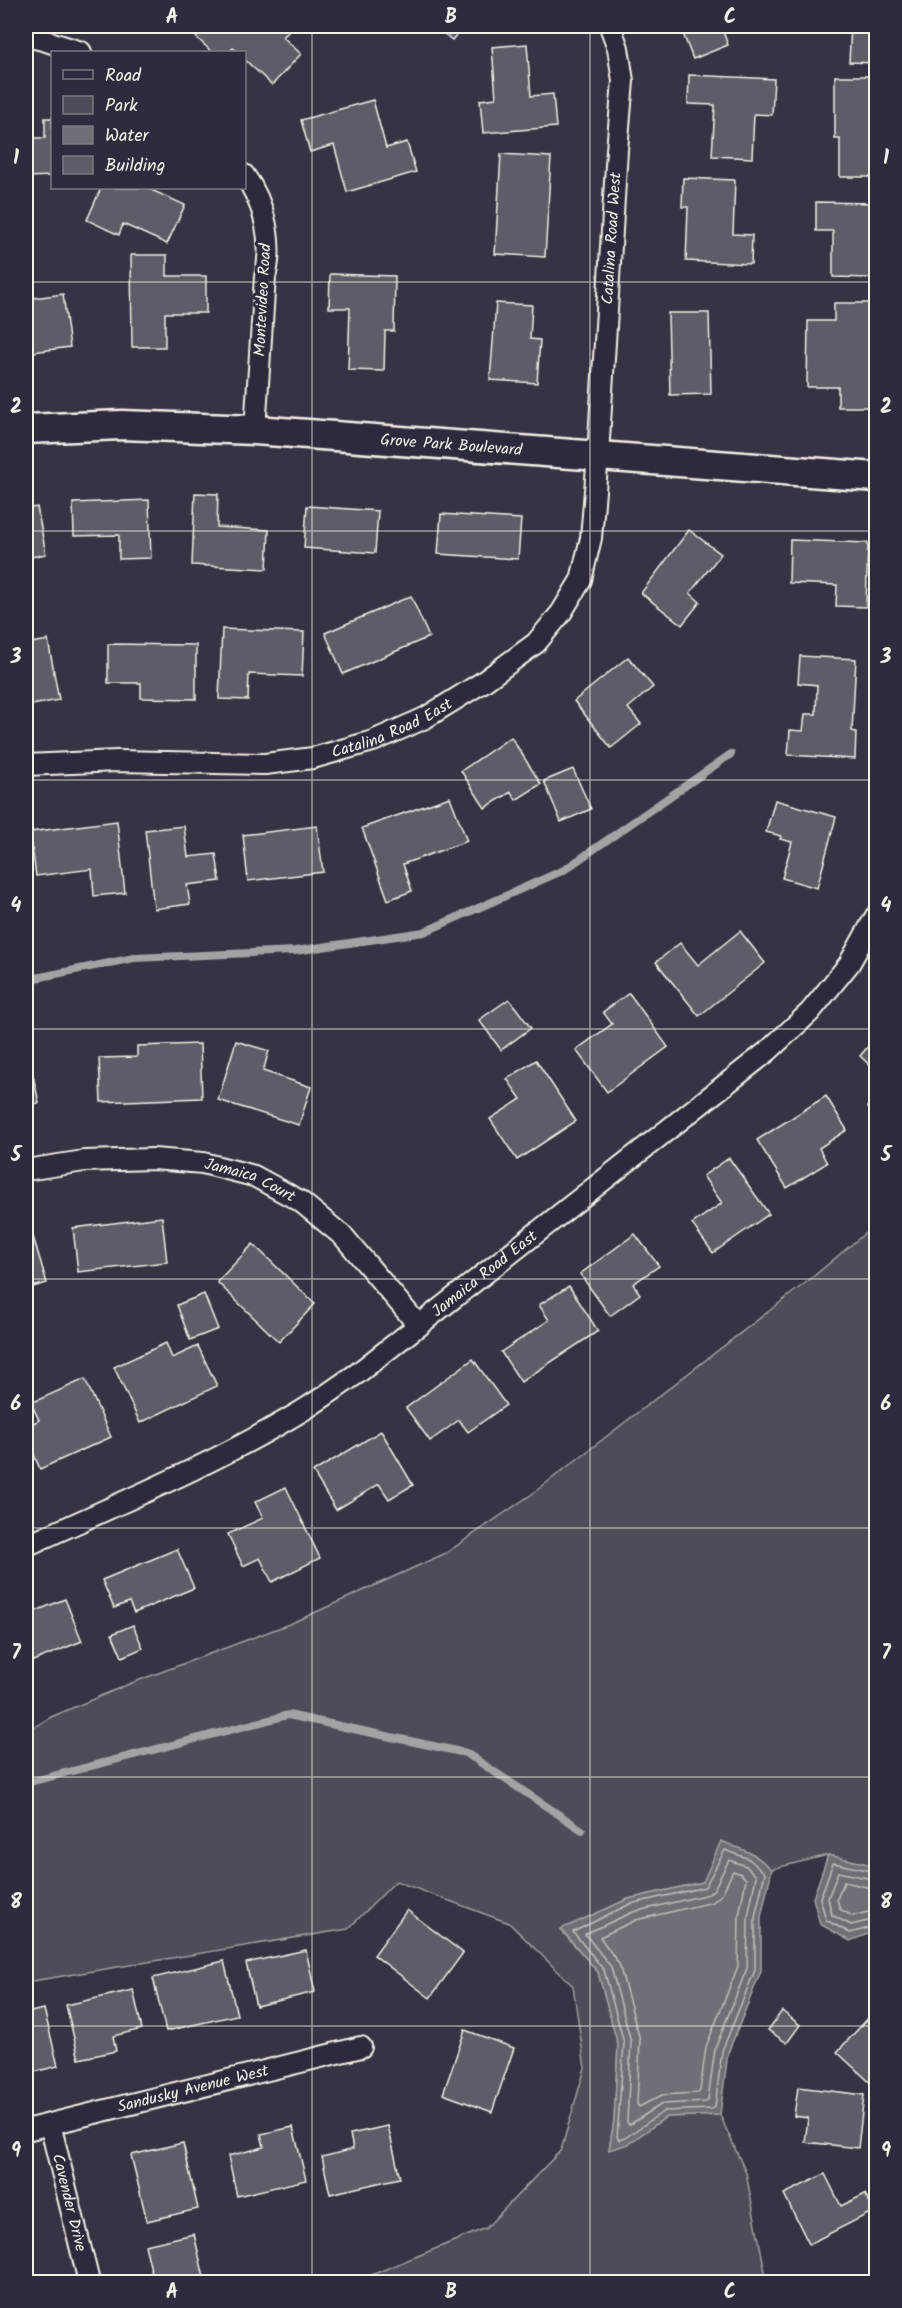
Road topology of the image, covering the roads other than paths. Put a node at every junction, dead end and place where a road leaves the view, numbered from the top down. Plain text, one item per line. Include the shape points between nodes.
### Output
1 (610, 26) edge
2 (26, 36) edge
3 (78, 51) edge
4 (246, 179) edge
5 (26, 429) edge
6 (255, 430) junction
7 (598, 455) junction
8 (876, 477) edge
9 (26, 765) edge
10 (876, 916) edge
11 (26, 1170) edge
12 (420, 1326) junction
13 (26, 1546) edge
14 (361, 2047) dead end
15 (50, 2124) junction
16 (26, 2130) edge
17 (89, 2283) edge

1 - 7 street, Catalina Road West via 624,81
2 - 3 street
4 - 6 street, Montevideo Road via 263,213 268,263
5 - 6 street, Grove Park Boulevard via 122,425
6 - 7 street, Grove Park Boulevard
7 - 8 street, Grove Park Boulevard
7 - 9 street, Catalina Road East via 591,538 581,580 561,613 536,643 425,718 373,741 313,758 266,764 117,760
10 - 12 street, Jamaica Road East via 843,972 810,1012 768,1051
11 - 12 street, Jamaica Court via 84,1161 153,1159 203,1163 254,1176 300,1201 344,1237
12 - 13 street, Jamaica Road East via 306,1409 247,1442
14 - 15 street, Sandusky Avenue West
15 - 16 street, Sandusky Avenue West
15 - 17 street, Cavender Drive

